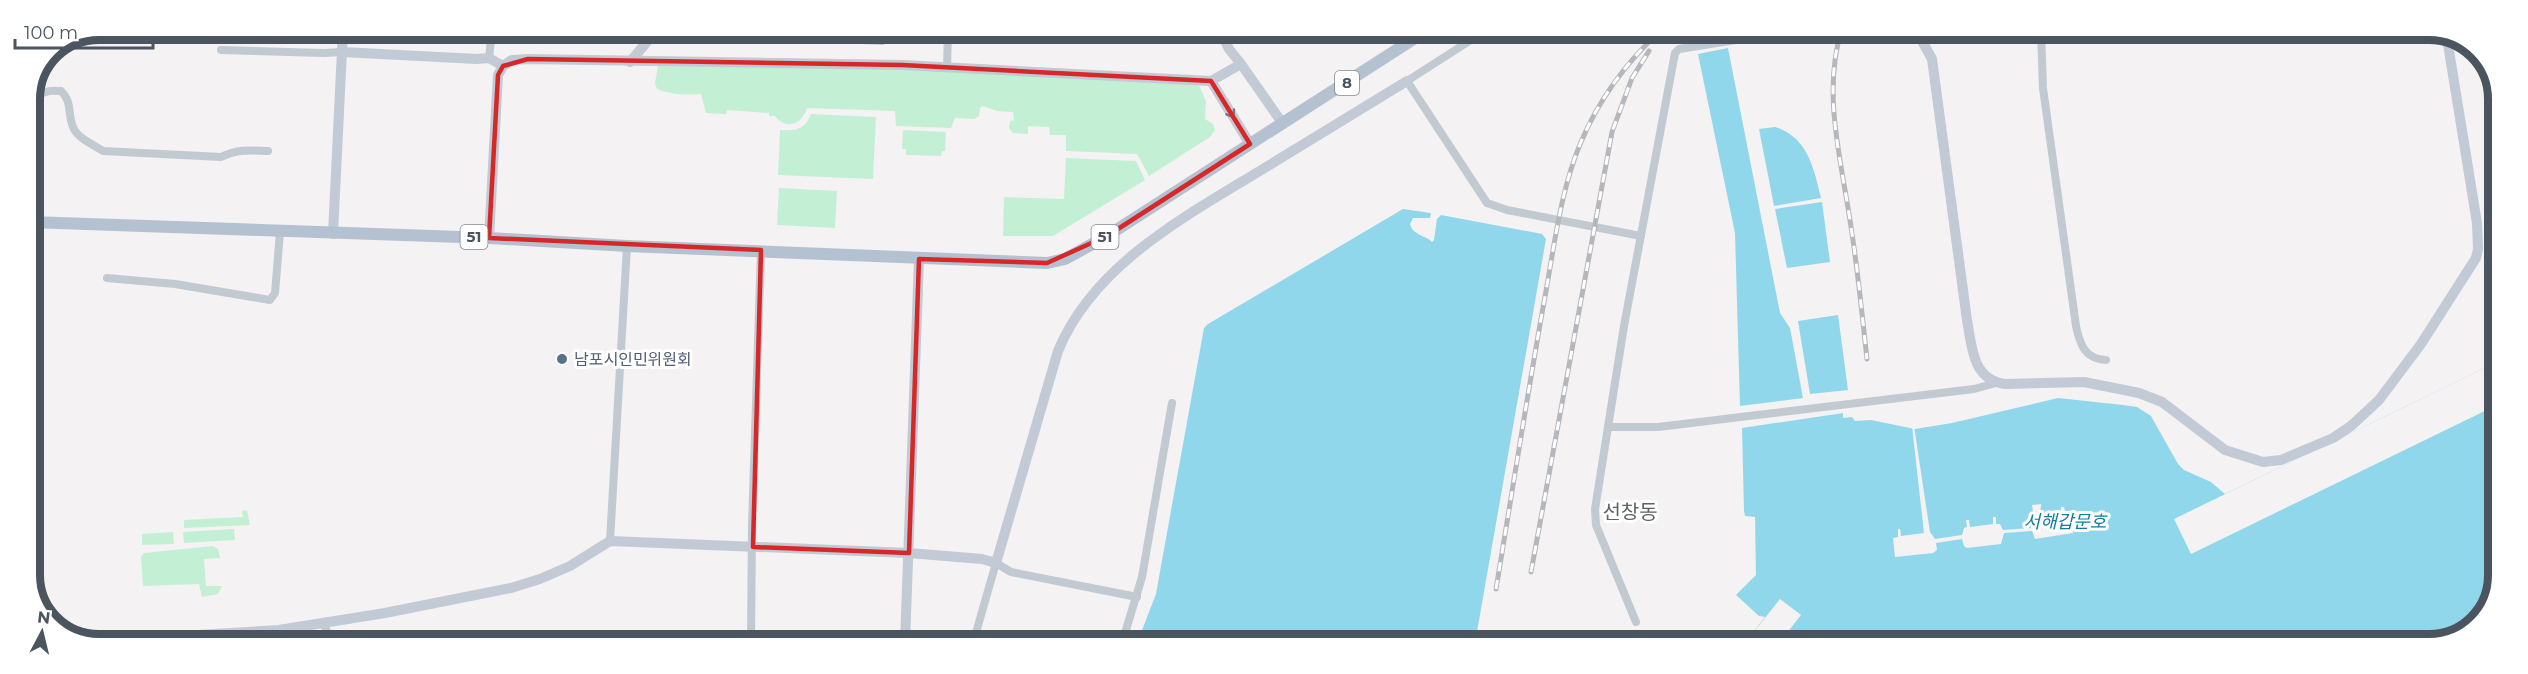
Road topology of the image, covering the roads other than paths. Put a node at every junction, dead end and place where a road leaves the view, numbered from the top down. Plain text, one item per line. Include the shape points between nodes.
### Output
1 (343, 40) edge
2 (491, 40) edge
3 (648, 40) edge
4 (862, 40) edge
5 (882, 40) edge
6 (948, 40) edge
7 (1224, 40) edge
8 (1412, 40) edge
9 (1471, 40) edge
10 (1730, 40) edge
11 (1921, 40) edge
12 (2041, 40) edge
13 (2448, 44) edge
14 (221, 50) dead end
15 (342, 52) junction
16 (489, 58) junction
17 (630, 62) junction
18 (1241, 64) junction
19 (503, 66) junction
20 (946, 68) junction
21 (1211, 81) junction
22 (1407, 81) junction
23 (41, 93) edge
24 (1283, 124) junction
25 (1267, 134) joint
26 (1250, 144) junction
27 (268, 151) dead end
28 (40, 222) edge
29 (280, 232) junction
30 (333, 234) junction
31 (1641, 236) junction
32 (489, 238) junction
33 (627, 246) junction
34 (761, 250) junction
35 (919, 259) junction
36 (108, 278) dead end
37 (2106, 360) dead end
38 (1996, 383) junction
39 (1172, 404) dead end
40 (1608, 428) junction
41 (610, 541) junction
42 (753, 547) junction
43 (909, 553) junction
44 (996, 563) junction
45 (1137, 597) junction
46 (1636, 622) dead end
47 (323, 623) junction
48 (279, 630) junction
49 (230, 633) edge
50 (280, 633) edge
51 (328, 633) edge
52 (751, 633) edge
53 (905, 633) edge
54 (976, 633) edge
55 (1125, 633) edge

1 - 15 street
2 - 16 street
3 - 17 street
4 - 5 street
6 - 20 street
7 - 18 street
8 - 24 main road, 8
9 - 22 street
10 - 31 street via 1679,49 1672,59
11 - 38 street via 1932,59 1974,356 1983,375
12 - 37 street via 2043,88 2076,326 2086,354
13 - 38 street via 2478,249 2471,268 2421,345 2379,400 2351,426 2281,460 2263,462 2219,446 2162,402 2139,393 2084,382
14 - 15 street
15 - 16 street
15 - 30 street
16 - 19 street
17 - 19 street via 512,60
17 - 20 street
18 - 21 street
18 - 24 street
19 - 32 street via 498,75
20 - 21 street
21 -> 26 street
22 - 31 street via 1487,203
22 - 44 street via 1154,238 1082,309 1058,351
23 - 27 street via 62,91 68,98 73,129 103,151 221,157 244,149
24 - 25 main road, 8
25 - 26 main road, 51
26 - 35 main road, 51 via 1065,259 1047,263
28 - 29 main road, 51
29 - 30 main road, 51
29 - 36 street via 275,293 270,300 175,284
30 - 32 main road, 51
31 - 40 street
32 - 33 main road, 51
33 - 34 main road, 51
33 - 41 street
34 - 35 main road, 51
34 - 42 street
35 - 43 street
38 - 40 street via 1658,427
39 - 45 street
40 - 46 street via 1596,525
41 - 42 street
41 - 47 street via 570,567 511,588
42 - 43 street
42 - 52 street
43 - 44 street
43 - 53 street
44 - 45 street via 1011,572
44 - 54 street
45 - 55 street
47 - 48 street
47 - 51 street
48 - 49 street
48 - 50 street

